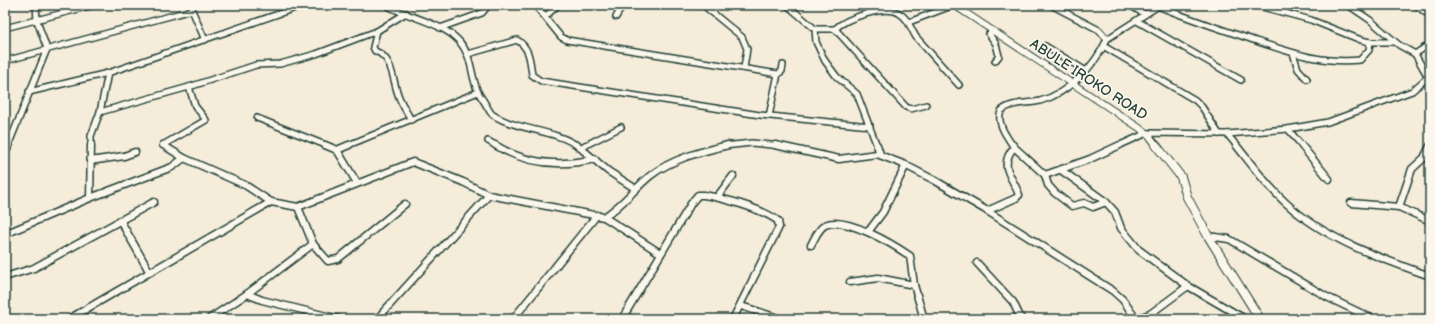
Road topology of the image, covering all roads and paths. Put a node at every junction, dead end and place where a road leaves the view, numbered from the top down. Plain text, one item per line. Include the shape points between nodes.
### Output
1 (36, 5) edge
2 (94, 5) edge
3 (304, 5) edge
4 (386, 5) edge
5 (485, 5) edge
6 (535, 5) edge
7 (558, 5) edge
8 (623, 5) edge
9 (703, 5) edge
10 (787, 5) edge
11 (968, 5) edge
12 (1051, 5) edge
13 (1129, 5) edge
14 (1255, 5) edge
15 (1348, 5) edge
16 (1416, 5) edge
17 (871, 6) edge
18 (956, 6) edge
19 (1159, 6) edge
20 (193, 8) edge
21 (883, 10) junction
22 (406, 13) junction
23 (872, 13) junction
24 (1145, 14) junction
25 (546, 16) junction
26 (1430, 16) edge
27 (616, 17) dead end
28 (37, 21) junction
29 (1137, 21) junction
30 (909, 22) junction
31 (5, 28) edge
32 (440, 28) junction
33 (815, 29) junction
34 (834, 29) junction
35 (378, 31) junction
36 (993, 32) junction
37 (1107, 39) junction
38 (205, 40) junction
39 (1370, 42) junction
40 (1394, 42) junction
41 (1430, 44) edge
42 (1044, 46) dead end
43 (1104, 46) junction
44 (46, 49) junction
45 (1293, 53) junction
46 (468, 54) junction
47 (1415, 54) junction
48 (5, 61) edge
49 (995, 61) dead end
50 (783, 65) dead end
51 (744, 68) junction
52 (1086, 71) junction
53 (108, 73) junction
54 (778, 74) junction
55 (1429, 78) edge
56 (1307, 79) dead end
57 (1241, 80) dead end
58 (1072, 84) junction
59 (959, 85) dead end
60 (189, 87) junction
61 (29, 92) junction
62 (478, 92) junction
63 (926, 105) dead end
64 (100, 112) junction
65 (769, 116) junction
66 (257, 118) dead end
67 (410, 120) junction
68 (870, 126) junction
69 (621, 127) dead end
70 (1288, 129) junction
71 (1147, 133) junction
72 (1219, 134) junction
73 (1227, 134) junction
74 (488, 141) dead end
75 (1430, 146) edge
76 (1014, 147) junction
77 (581, 148) junction
78 (337, 150) junction
79 (135, 152) dead end
80 (5, 154) edge
81 (880, 154) junction
82 (184, 158) junction
83 (595, 159) junction
84 (90, 161) junction
85 (906, 165) junction
86 (1061, 170) junction
87 (1045, 175) junction
88 (733, 176) dead end
89 (1329, 179) dead end
90 (357, 183) junction
91 (636, 189) junction
92 (489, 195) junction
93 (717, 197) junction
94 (90, 198) junction
95 (154, 202) dead end
96 (271, 202) junction
97 (1106, 202) junction
98 (1351, 203) dead end
99 (404, 204) dead end
100 (298, 207) junction
101 (1399, 207) junction
102 (987, 211) junction
103 (600, 216) junction
104 (120, 220) junction
105 (1430, 221) edge
106 (868, 232) junction
107 (5, 234) edge
108 (1208, 236) junction
109 (314, 244) junction
110 (810, 245) dead end
111 (660, 253) junction
112 (977, 263) dead end
113 (149, 271) junction
114 (1430, 276) edge
115 (5, 278) edge
116 (850, 282) dead end
117 (914, 286) junction
118 (1188, 286) junction
119 (247, 294) junction
120 (741, 306) junction
121 (1152, 317) edge
122 (69, 319) edge
123 (209, 319) edge
124 (339, 319) edge
125 (377, 319) edge
126 (513, 319) edge
127 (622, 319) edge
128 (733, 319) edge
129 (781, 319) edge
130 (924, 319) edge
131 (1021, 319) edge
132 (1135, 319) edge
133 (1245, 319) edge
134 (1260, 319) edge
135 (1373, 319) edge

1 - 28 street
2 - 28 street
3 - 38 street
4 - 22 street via 398,12
5 - 32 street via 487,7 482,13
6 - 25 street
7 - 25 street
8 - 27 street
9 - 51 street via 742,38 747,49
10 - 33 street
11 - 18 street
12 - 37 street via 1099,30
13 - 24 street
14 - 39 street via 1311,20
15 - 40 street
16 - 26 street
17 - 21 street
17 - 23 street
18 - 30 street
18 - 36 street, ABULE IROKO ROAD
19 - 24 street
19 - 45 street
20 - 38 street
20 - 44 street
21 - 23 street
21 - 30 street via 899,13
22 - 32 street
22 - 35 street
23 - 34 street via 853,18
24 - 29 street
25 - 51 street via 567,40
28 - 31 street
28 - 44 street
29 - 37 street
29 - 57 street
30 - 59 street via 910,29 916,37
32 - 46 street via 458,40
33 - 34 street
33 - 68 street via 817,47 838,78 852,87
34 - 63 street via 906,107
35 - 60 street via 316,54 280,64 256,65
35 - 67 street via 375,51 383,54 388,61 399,97
36 - 49 street via 989,34 996,44 999,56
36 - 58 street, ABULE IROKO ROAD
37 - 43 street
38 - 53 street
39 - 40 street
39 - 45 street via 1369,50 1360,60 1348,62 1321,61
40 - 47 street
41 - 47 street
42 - 52 street
43 - 52 street
43 - 72 street via 1195,100
44 - 48 street
44 - 61 street
45 - 56 street via 1298,68
46 - 62 street
46 - 65 street via 517,40 524,44 529,54 532,75 541,81
47 - 55 street
50 - 54 street via 782,71
51 - 54 street
52 - 58 street
53 - 61 street
53 - 64 street
54 - 65 street
55 - 70 street via 1412,91 1328,122
58 - 71 street, ABULE IROKO ROAD
58 - 76 street via 1042,100 1021,104 999,113 1005,134
60 - 64 street
60 - 82 street via 195,106 206,120 163,145
61 - 80 street
62 - 67 street
62 - 77 street via 492,114 525,127 568,138
64 - 84 street via 91,136
65 - 68 street
66 - 78 street
67 - 78 street
68 - 81 street
69 - 77 street
70 - 73 street
70 - 89 street
71 - 72 street
71 - 86 street
71 - 108 street, ABULE IROKO ROAD via 1181,176 1187,197
72 - 73 street
73 - 114 street via 1267,183 1295,212 1325,232 1358,248
74 - 83 street via 521,158 542,162 578,164
75 - 101 street via 1424,158 1412,169
76 - 87 street
76 - 102 street via 1008,153 1005,166 1019,195
77 - 83 street
78 - 90 street
79 - 84 street
81 - 85 street
81 - 91 street via 836,159 760,144 742,143 725,146 664,167
82 - 94 street via 172,167
82 - 96 street via 244,185
83 - 91 street via 608,171
84 - 94 street
85 - 102 street
85 - 106 street via 883,212
86 - 87 street
86 - 97 street
87 - 97 street via 1046,184 1051,190 1072,206 1084,203 1093,207
88 - 93 street
90 - 92 street via 413,162
90 - 100 street
91 - 103 street via 622,205
92 - 103 street
92 - 125 street
93 - 111 street via 704,194 694,199
93 - 120 street via 778,221 778,227
94 - 107 street
95 - 104 street
96 - 100 street
96 - 113 street
97 - 118 street via 1115,212 1121,228 1139,250
98 - 101 street
99 - 109 street via 338,259 328,261
100 - 109 street
101 - 105 street
102 - 132 street via 1113,291
103 - 111 street
103 - 126 street
104 - 113 street
104 - 115 street via 34,268
106 - 110 street via 828,223 821,227
106 - 117 street via 910,256
108 - 134 street, ABULE IROKO ROAD
108 - 135 street via 1229,239 1327,297
109 - 119 street
111 - 127 street
112 - 131 street via 1014,302
113 - 122 street
116 - 117 street via 878,278
117 - 130 street
118 - 121 street
118 - 133 street
119 - 123 street
119 - 124 street
120 - 128 street
120 - 129 street
121 - 132 street

